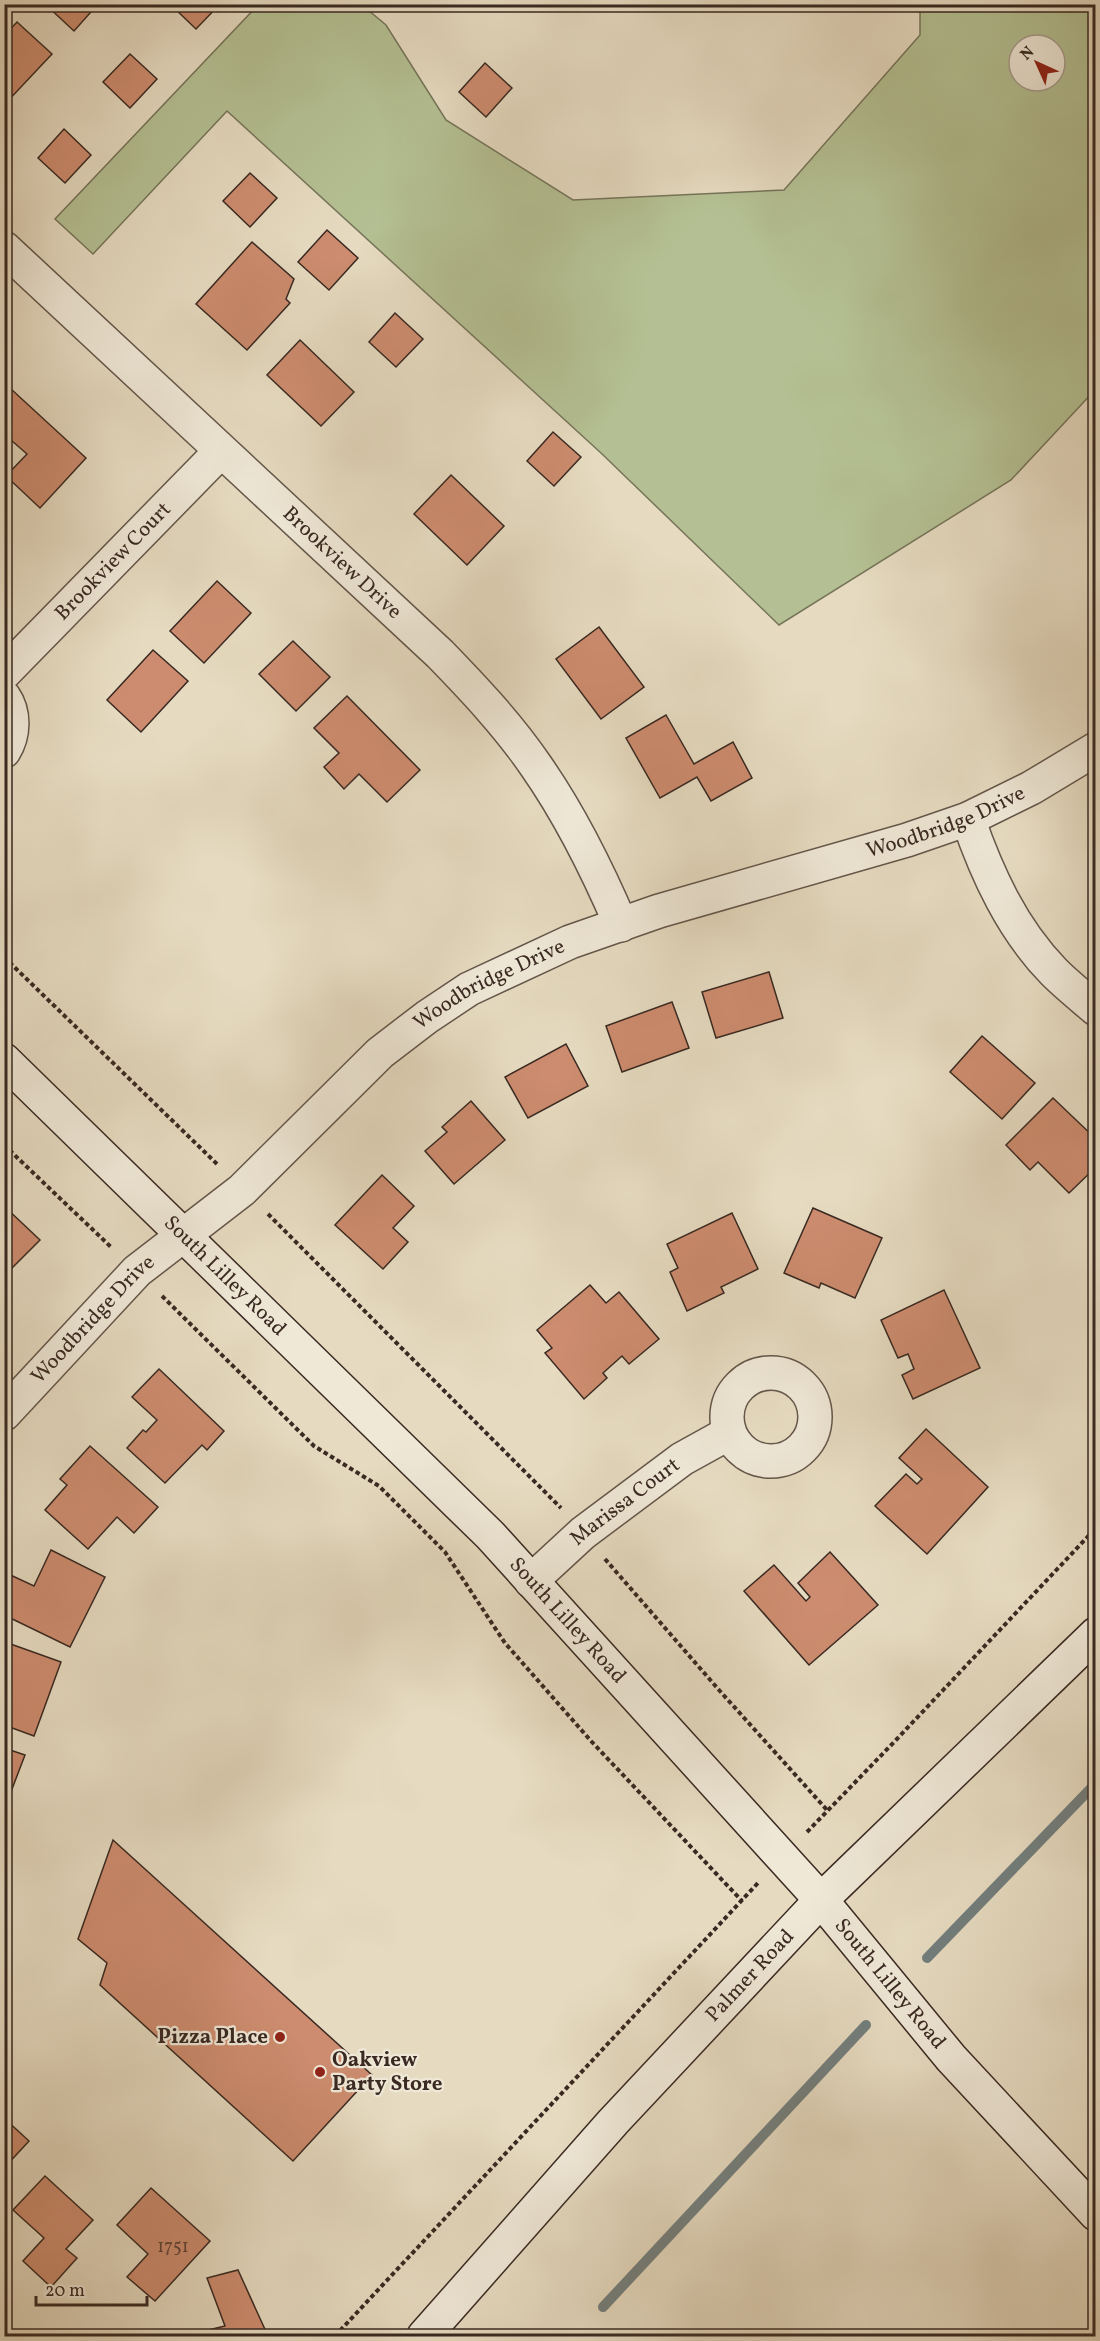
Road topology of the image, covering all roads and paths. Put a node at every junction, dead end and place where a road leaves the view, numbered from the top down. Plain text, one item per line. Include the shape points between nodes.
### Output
1 (4, 248) edge
2 (221, 451) junction
3 (4, 673) edge
4 (4, 697) edge
5 (1095, 749) edge
6 (4, 751) edge
7 (968, 819) junction
8 (621, 925) junction
9 (4, 957) edge
10 (1095, 1009) edge
11 (4, 1060) edge
12 (4, 1145) edge
13 (218, 1164) dead end
14 (260, 1206) dead end
15 (185, 1234) junction
16 (116, 1251) dead end
17 (158, 1293) dead end
18 (4, 1414) edge
19 (729, 1433) dead end
20 (563, 1509) dead end
21 (1095, 1528) edge
22 (599, 1553) dead end
23 (531, 1581) junction
24 (1095, 1634) edge
25 (827, 1810) junction
26 (783, 1857) junction
27 (821, 1900) junction
28 (742, 1901) junction
29 (1095, 2214) edge
30 (335, 2337) edge
31 (424, 2337) edge

1 - 2 street, Brookview Drive
2 - 3 street, Brookview Court
2 - 8 street, Brookview Drive via 440,654 490,706 565,810
4 - 6 street via 13,721 10,742
5 - 7 street, Woodbridge Drive via 1031,788
7 - 8 street, Woodbridge Drive
7 - 10 street via 1000,897 1029,941 1053,971
8 - 15 street, Woodbridge Drive via 570,942 469,989 427,1017 380,1053 242,1190
9 - 13 path
11 - 15 street, South Lilley Road
12 - 16 path
14 - 20 path
15 - 18 street, Woodbridge Drive via 137,1271
15 - 23 street, South Lilley Road via 489,1534
17 - 28 path via 314,1446 379,1486 445,1552 505,1643
19 - 23 street, Marissa Court via 682,1459 583,1533
21 - 25 path
22 - 25 path
23 - 26 street, South Lilley Road
24 - 27 street, Palmer Road
25 - 26 path
26 - 27 street, South Lilley Road
26 - 28 path
27 - 29 street, South Lilley Road via 951,2058
27 - 31 street, Palmer Road via 599,2137
28 - 30 path

